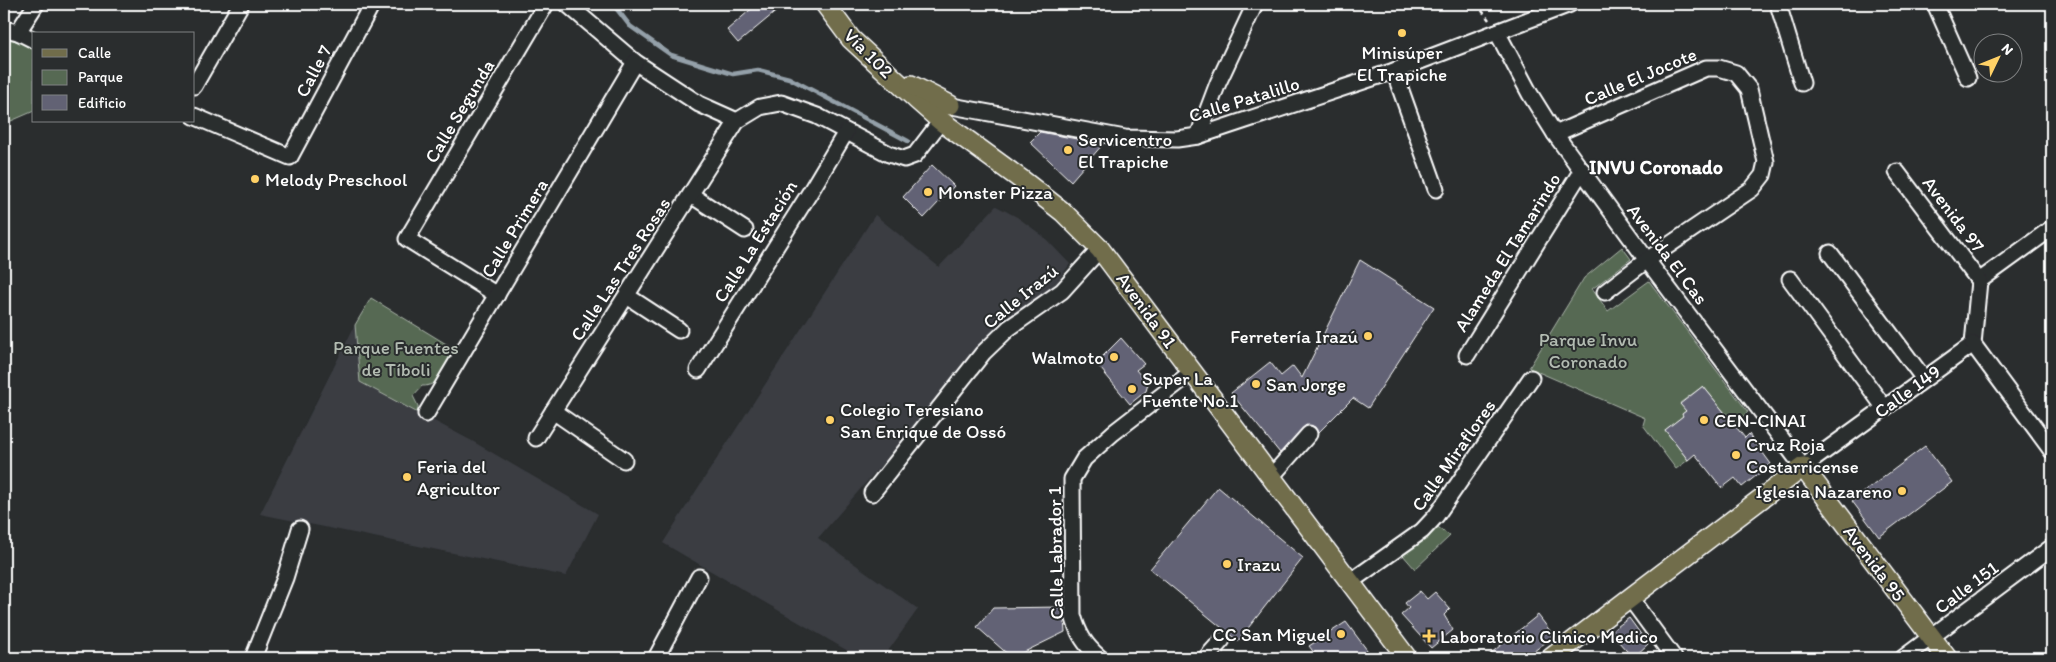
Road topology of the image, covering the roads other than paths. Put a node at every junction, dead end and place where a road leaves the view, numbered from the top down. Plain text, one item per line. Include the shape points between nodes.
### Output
1 (36, 4) edge
2 (241, 4) edge
3 (372, 4) edge
4 (546, 4) edge
5 (567, 4) edge
6 (824, 4) edge
7 (1255, 4) edge
8 (1570, 4) edge
9 (1778, 4) edge
10 (1935, 4) edge
11 (11, 31) edge
12 (1497, 32) junction
13 (32, 39) edge
14 (635, 62) junction
15 (879, 64) junction
16 (1394, 71) junction
17 (1968, 78) dead end
18 (1802, 83) dead end
19 (195, 84) edge
20 (916, 99) joint
21 (946, 113) junction
22 (195, 116) edge
23 (737, 121) junction
24 (846, 132) junction
25 (1555, 134) junction
26 (1198, 136) junction
27 (1582, 170) junction
28 (1897, 172) dead end
29 (1436, 189) dead end
30 (691, 195) junction
31 (2052, 228) edge
32 (745, 230) dead end
33 (1100, 249) junction
34 (1830, 253) dead end
35 (1647, 260) junction
36 (1790, 279) dead end
37 (1979, 281) junction
38 (1605, 292) dead end
39 (497, 295) junction
40 (627, 296) junction
41 (679, 330) dead end
42 (1973, 344) junction
43 (1468, 355) dead end
44 (698, 370) dead end
45 (1192, 372) junction
46 (1531, 378) dead end
47 (1924, 379) junction
48 (1884, 407) junction
49 (553, 411) junction
50 (426, 414) dead end
51 (1309, 434) dead end
52 (536, 438) dead end
53 (2052, 451) edge
54 (624, 460) dead end
55 (1803, 467) junction
56 (1271, 477) junction
57 (872, 493) dead end
58 (300, 529) dead end
59 (2052, 547) edge
60 (699, 576) dead end
61 (1350, 582) junction
62 (1630, 598) junction
63 (1931, 637) junction
64 (1222, 640) dead end
65 (253, 658) edge
66 (656, 658) edge
67 (1100, 658) edge
68 (1206, 658) edge
69 (1408, 658) edge
70 (1551, 658) edge
71 (1674, 658) edge
72 (1903, 658) edge
73 (1947, 658) edge

1 - 11 street
2 - 19 street
3 - 22 street, Calle 7 via 290,157
4 - 39 street, Calle Segunda via 407,239
5 - 14 street
6 - 15 main road, Vía 102 via 851,39
7 - 26 street via 1218,83
8 - 12 street, Calle Patalillo
9 - 18 street
10 - 17 street
11 - 13 street
12 - 16 street, Calle Patalillo
12 - 25 street, Avenida El Cas
14 - 23 street via 699,104
14 - 39 street, Calle Primera
15 - 20 main road, Vía 102
15 - 21 main road
16 - 26 street, Calle Patalillo
16 - 29 street
20 - 21 main road, Avenida 91
21 - 24 street via 915,155 904,159
21 - 26 street, Calle Patalillo via 1125,138
21 - 33 main road, Avenida 91
23 - 24 street via 760,107 780,103 817,116
23 - 30 street, Calle Las Tres Rosas
24 - 44 street, Calle La Estación
25 - 27 street, Avenida El Cas
25 - 35 street, Calle El Jocote via 1706,68 1736,73 1750,89 1766,162 1763,175 1752,189
27 - 35 street, Avenida El Cas
27 - 43 street, Alameda El Tamarindo
28 - 37 street, Avenida 97
30 - 32 street
30 - 40 street, Calle Las Tres Rosas
31 - 37 street
33 - 45 main road, Avenida 91
33 - 57 street, Calle Irazú via 1062,291 1009,328 983,353
34 - 47 street
35 - 38 street, Calle El Jocote
35 - 55 street, Avenida El Cas
36 - 48 street
37 - 42 street
39 - 50 street, Calle Primera
40 - 41 street
40 - 49 street, Calle Las Tres Rosas
42 - 47 street, Calle 149
42 - 53 street
45 - 56 main road, Avenida 91
45 - 67 street, Calle Labrador 1 via 1113,433 1084,459 1072,478 1073,615 1077,631
46 - 61 street, Calle Miraflores via 1436,516 1422,531
47 - 48 street, Calle 149
48 - 55 street, Calle 149
49 - 52 street, Calle Las Tres Rosas
49 - 54 street
51 - 56 street
55 - 62 main road, Calle 149
55 - 63 main road, Avenida 95
56 - 61 main road, Avenida 91
58 - 65 street via 285,578
59 - 63 street, Calle 151
60 - 66 street
61 - 69 main road, Avenida 91
62 - 70 main road, Calle 149
62 - 71 street
63 - 72 street, Calle 151
63 - 73 main road, Avenida 95
64 - 68 street

